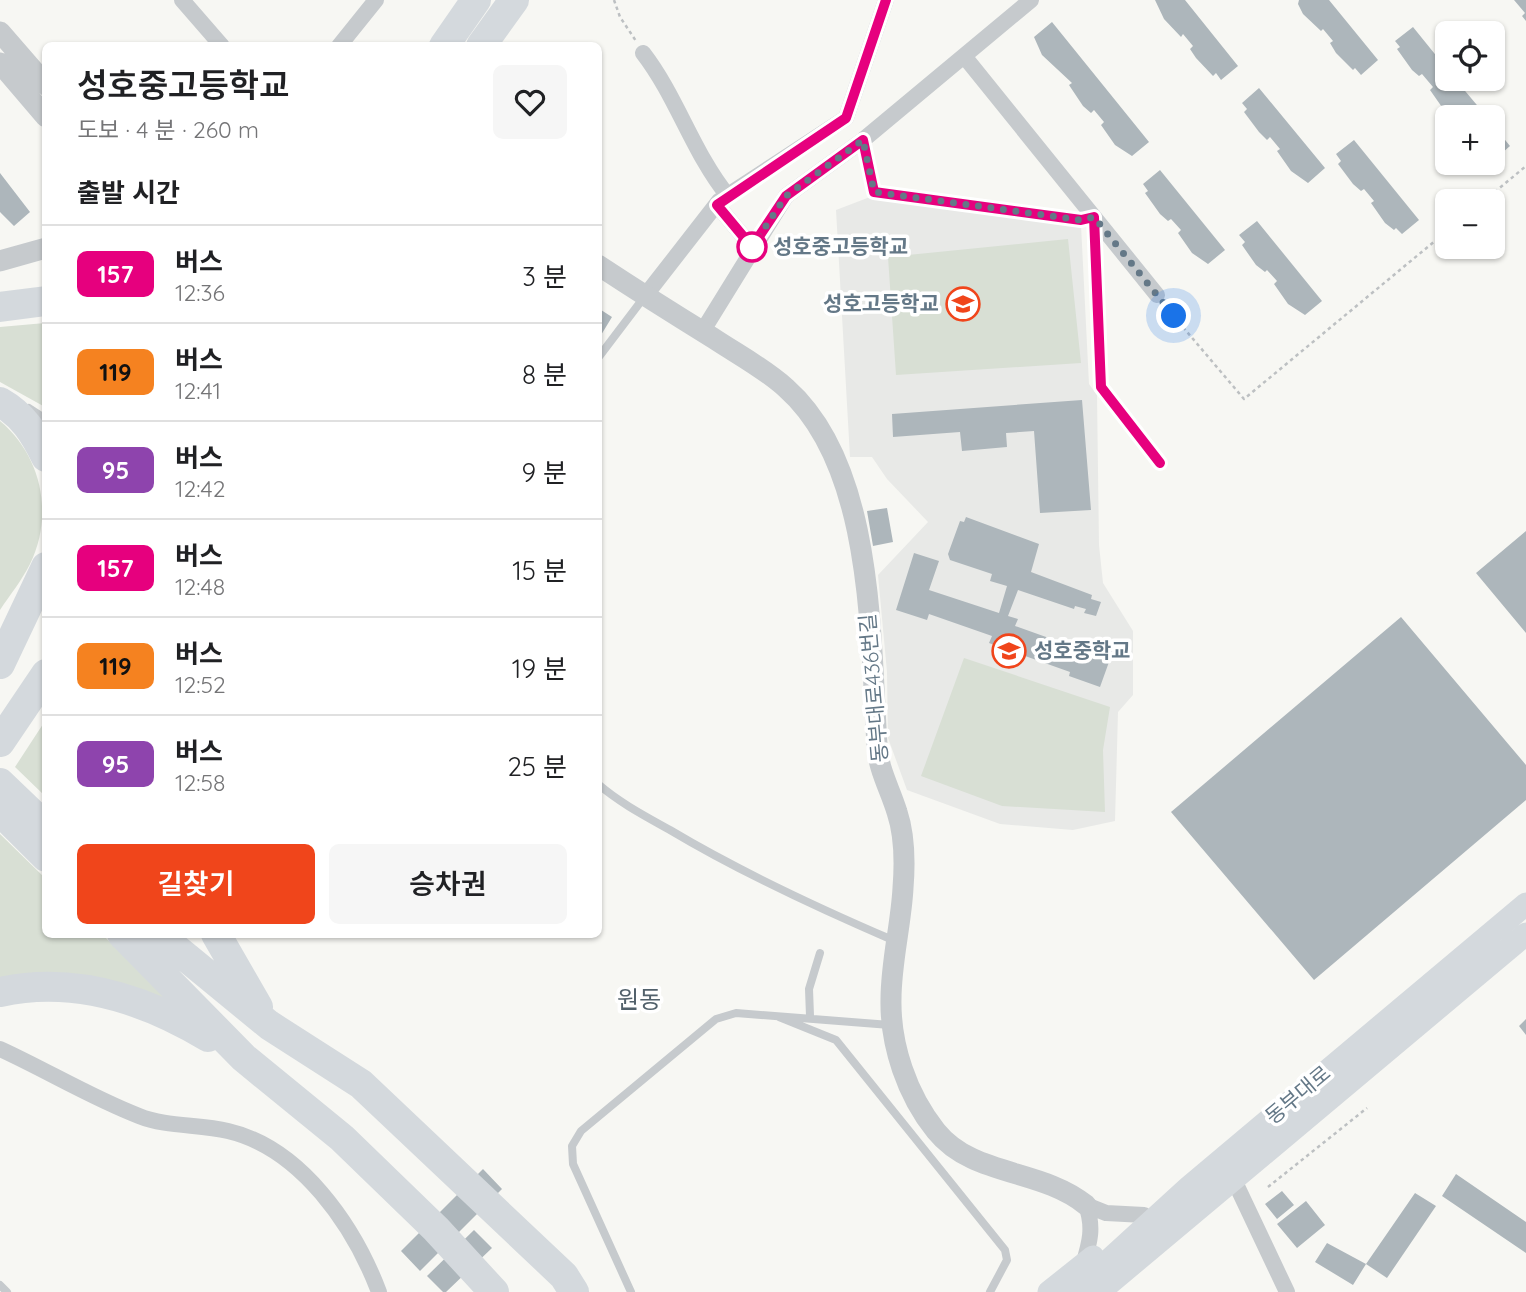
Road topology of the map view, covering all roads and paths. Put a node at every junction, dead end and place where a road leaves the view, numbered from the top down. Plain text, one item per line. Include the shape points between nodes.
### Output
1 (182, 0) edge
2 (376, 0) edge
3 (476, 0) edge
4 (514, 0) edge
5 (614, 0) edge
6 (886, 0) edge
7 (1031, 0) edge
8 (0, 32) edge
9 (447, 40) edge
10 (219, 42) edge
11 (342, 42) edge
12 (484, 42) edge
13 (643, 53) joint
14 (964, 56) junction
15 (0, 63) edge
16 (42, 80) edge
17 (42, 112) edge
18 (846, 118) junction
19 (863, 140) junction
20 (1526, 166) edge
21 (1498, 189) edge
22 (722, 200) junction
23 (1094, 217) junction
24 (1435, 242) edge
25 (752, 247) junction
26 (42, 249) edge
27 (0, 261) edge
28 (602, 268) edge
29 (1157, 295) joint
30 (645, 296) junction
31 (0, 307) edge
32 (39, 308) edge
33 (702, 331) junction
34 (602, 353) edge
35 (0, 389) edge
36 (0, 402) edge
37 (42, 416) edge
38 (42, 449) edge
39 (1160, 463) dead end
40 (42, 575) edge
41 (42, 610) edge
42 (0, 664) edge
43 (0, 674) edge
44 (42, 680) edge
45 (4, 736) edge
46 (0, 783) edge
47 (602, 787) edge
48 (0, 811) edge
49 (42, 823) edge
50 (42, 853) edge
51 (1526, 904) edge
52 (1526, 934) edge
53 (126, 938) edge
54 (163, 938) edge
55 (218, 938) edge
56 (898, 943) junction
57 (820, 953) dead end
58 (0, 992) edge
59 (773, 1014) junction
60 (810, 1016) junction
61 (269, 1025) junction
62 (892, 1025) junction
63 (0, 1049) edge
64 (244, 1058) junction
65 (1367, 1108) dead end
66 (1234, 1180) junction
67 (1189, 1187) junction
68 (1268, 1187) dead end
69 (1086, 1205) junction
70 (1144, 1215) junction
71 (1177, 1229) junction
72 (1083, 1265) junction
73 (0, 1285) edge
74 (8, 1292) edge
75 (379, 1292) edge
76 (494, 1292) edge
77 (575, 1292) edge
78 (631, 1292) edge
79 (990, 1292) edge
80 (1049, 1292) edge
81 (1074, 1292) edge
82 (1099, 1292) edge
83 (1122, 1292) edge
84 (1287, 1292) edge

1 - 10 street
2 - 11 street
3 - 9 highway
4 - 12 highway
5 - 13 path
6 - 18 street
7 - 14 street
8 - 16 street
13 - 22 street via 662,78
14 - 19 street
14 - 23 street
15 - 17 street
18 - 19 street
18 - 22 street
19 - 23 lane via 874,192 1081,220
19 - 25 street via 786,196
20 - 21 path
22 - 25 street
22 - 30 street
23 - 29 street
23 - 39 lane via 1101,387
24 - 29 path via 1244,399
25 - 33 street
26 - 27 street
28 - 30 street, 동부대로436번길
30 - 33 street, 동부대로436번길
30 - 34 lane
31 - 32 highway
33 - 56 street, 동부대로436번길 via 769,374 802,404 827,441 845,486 864,586 879,762 902,830 904,877
35 - 37 lane
36 - 38 highway via 16,411
40 - 42 highway
41 - 43 highway
44 - 45 highway
46 - 49 highway
47 - 56 lane via 699,848
48 - 50 highway
51 - 67 main road, 동부대로
52 - 66 main road, 동부대로
53 - 64 highway
54 - 61 highway
55 - 61 highway
56 - 62 street, 동부대로436번길 via 892,977
57 - 60 lane via 809,989
58 - 64 highway via 26,987 94,989 169,1014
59 - 60 lane
59 - 78 lane via 736,1013 716,1019 581,1131 572,1146 573,1164
59 - 79 lane via 836,1040 1005,1250 1007,1260
60 - 62 lane
61 - 77 highway via 361,1084 565,1276
62 - 69 street, 동부대로436번길 via 912,1095 945,1142 976,1161 1061,1186
63 - 75 street via 141,1117 257,1139 322,1194 352,1237
64 - 76 highway via 342,1138 436,1228
65 - 68 path
66 - 71 main road, 동부대로
66 - 84 street
67 - 70 main road
67 - 81 main road, 동부대로
69 - 70 street, 동부대로436번길 via 1106,1213
69 - 72 street via 1092,1238
70 - 72 main road
71 - 82 main road, 동부대로
71 - 83 main road, 동부대로
72 - 80 main road
73 - 74 lane

